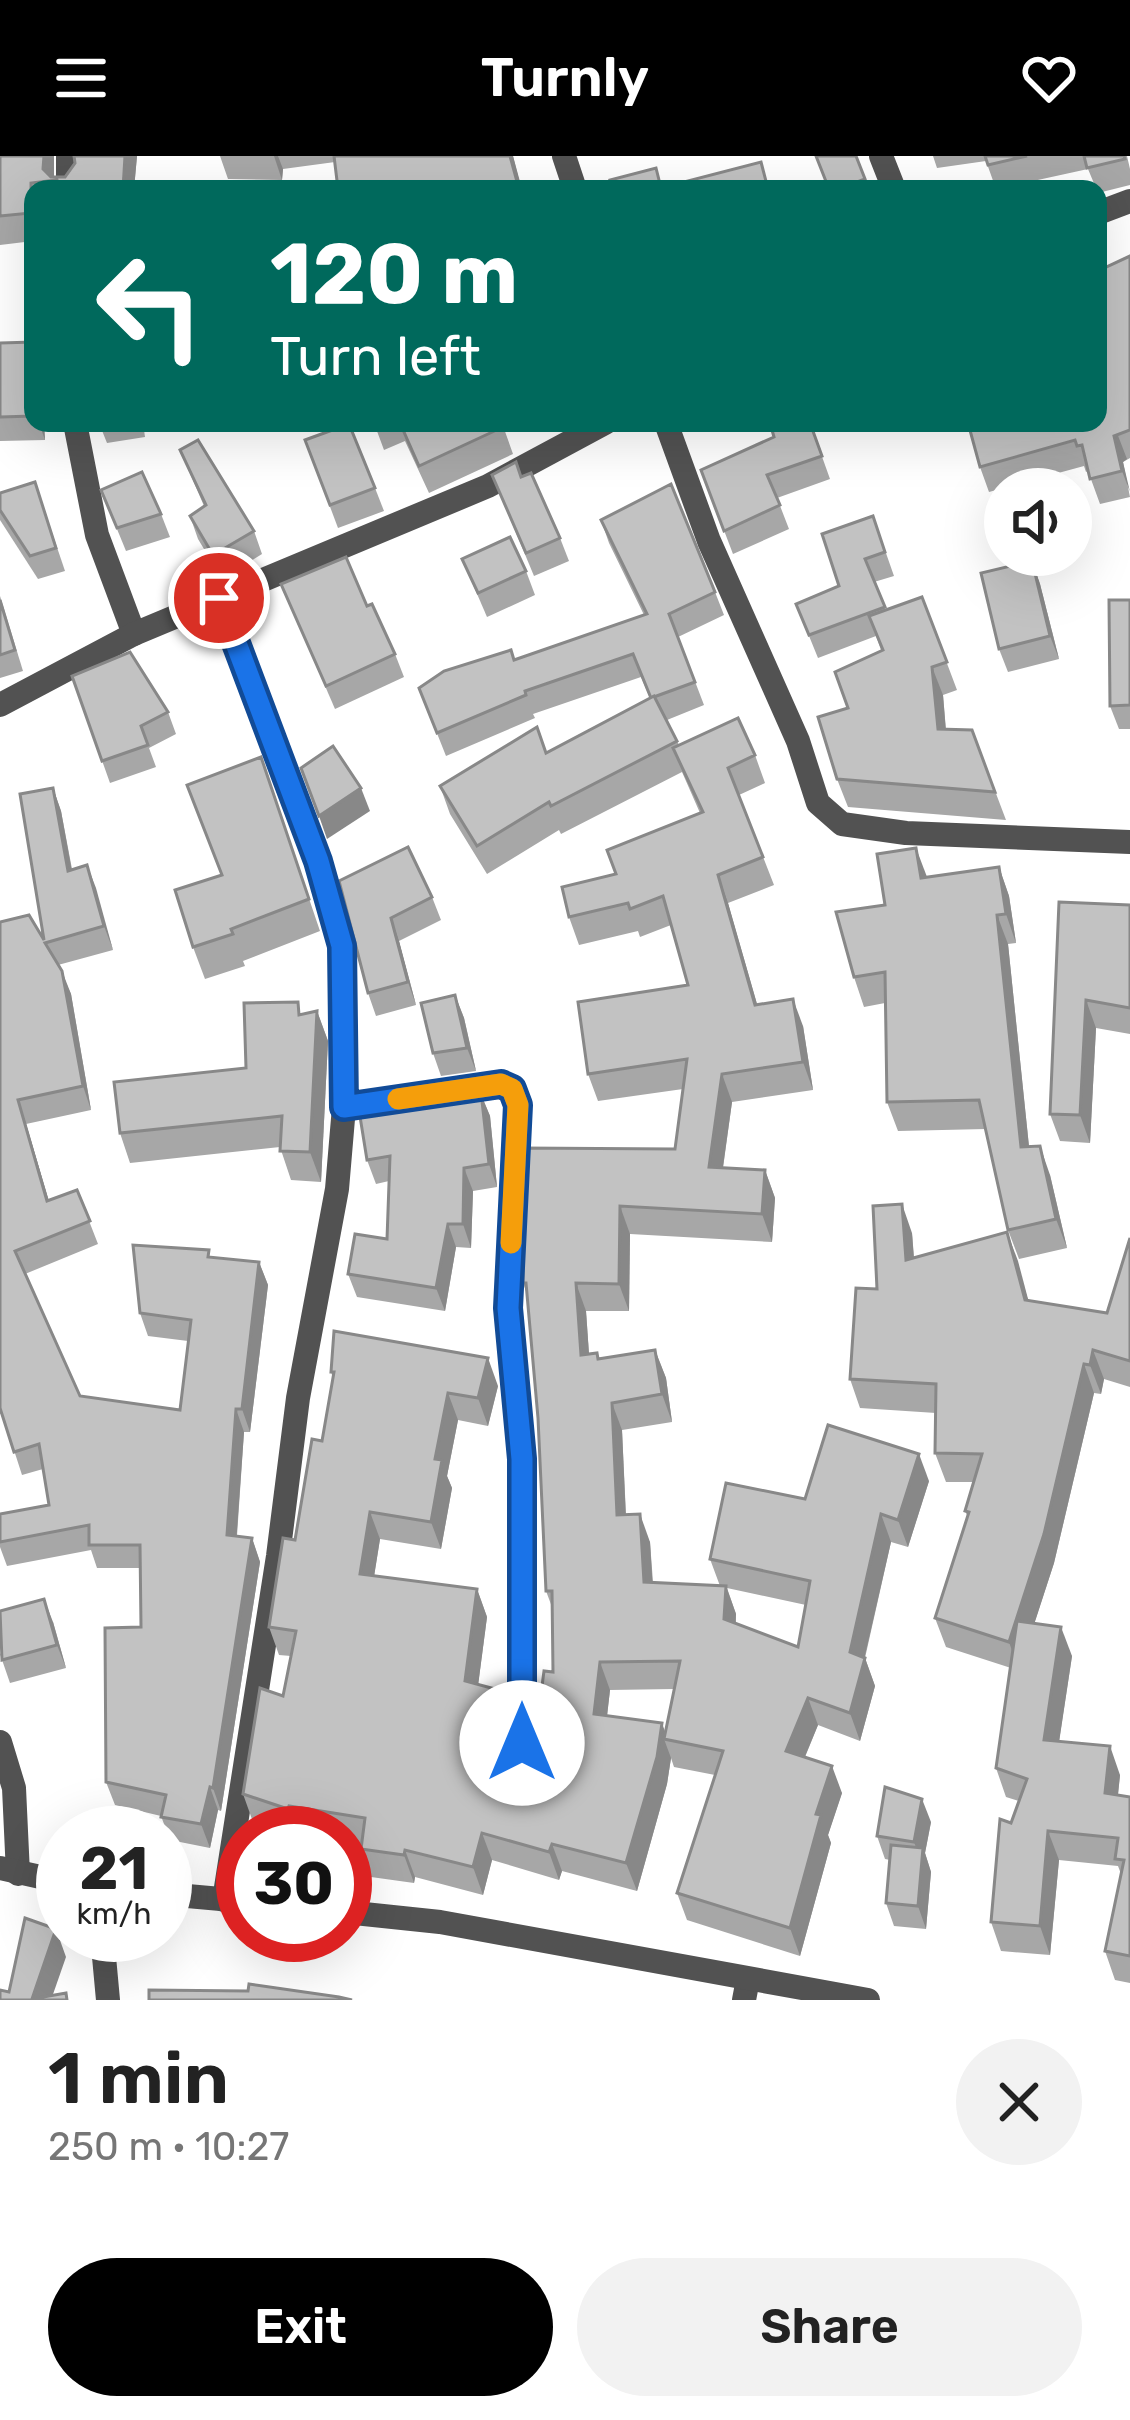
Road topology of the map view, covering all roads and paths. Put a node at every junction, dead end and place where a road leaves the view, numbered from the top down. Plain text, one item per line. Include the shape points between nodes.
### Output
1 (77, 432) edge
2 (587, 432) edge
3 (669, 432) edge
4 (219, 598) junction
5 (134, 634) junction
6 (0, 705) edge
7 (1130, 842) edge
8 (412, 1097) edge
9 (0, 1742) edge
10 (522, 1743) edge
11 (246, 1806) edge
12 (9, 1871) edge
13 (372, 1915) edge
14 (104, 1962) edge
15 (746, 1990) edge
16 (108, 2000) edge
17 (868, 2000) edge

1 - 5 street via 98,535
2 - 4 street via 488,486
3 - 7 street via 818,803 842,824 906,833
4 - 5 street
4 - 11 street via 342,946 355,1105 298,1398
5 - 6 street
8 - 10 street via 501,1084 518,1105 508,1308 522,1459
9 - 12 street via 14,1788
13 - 15 street via 440,1922
14 - 16 street
15 - 17 street

